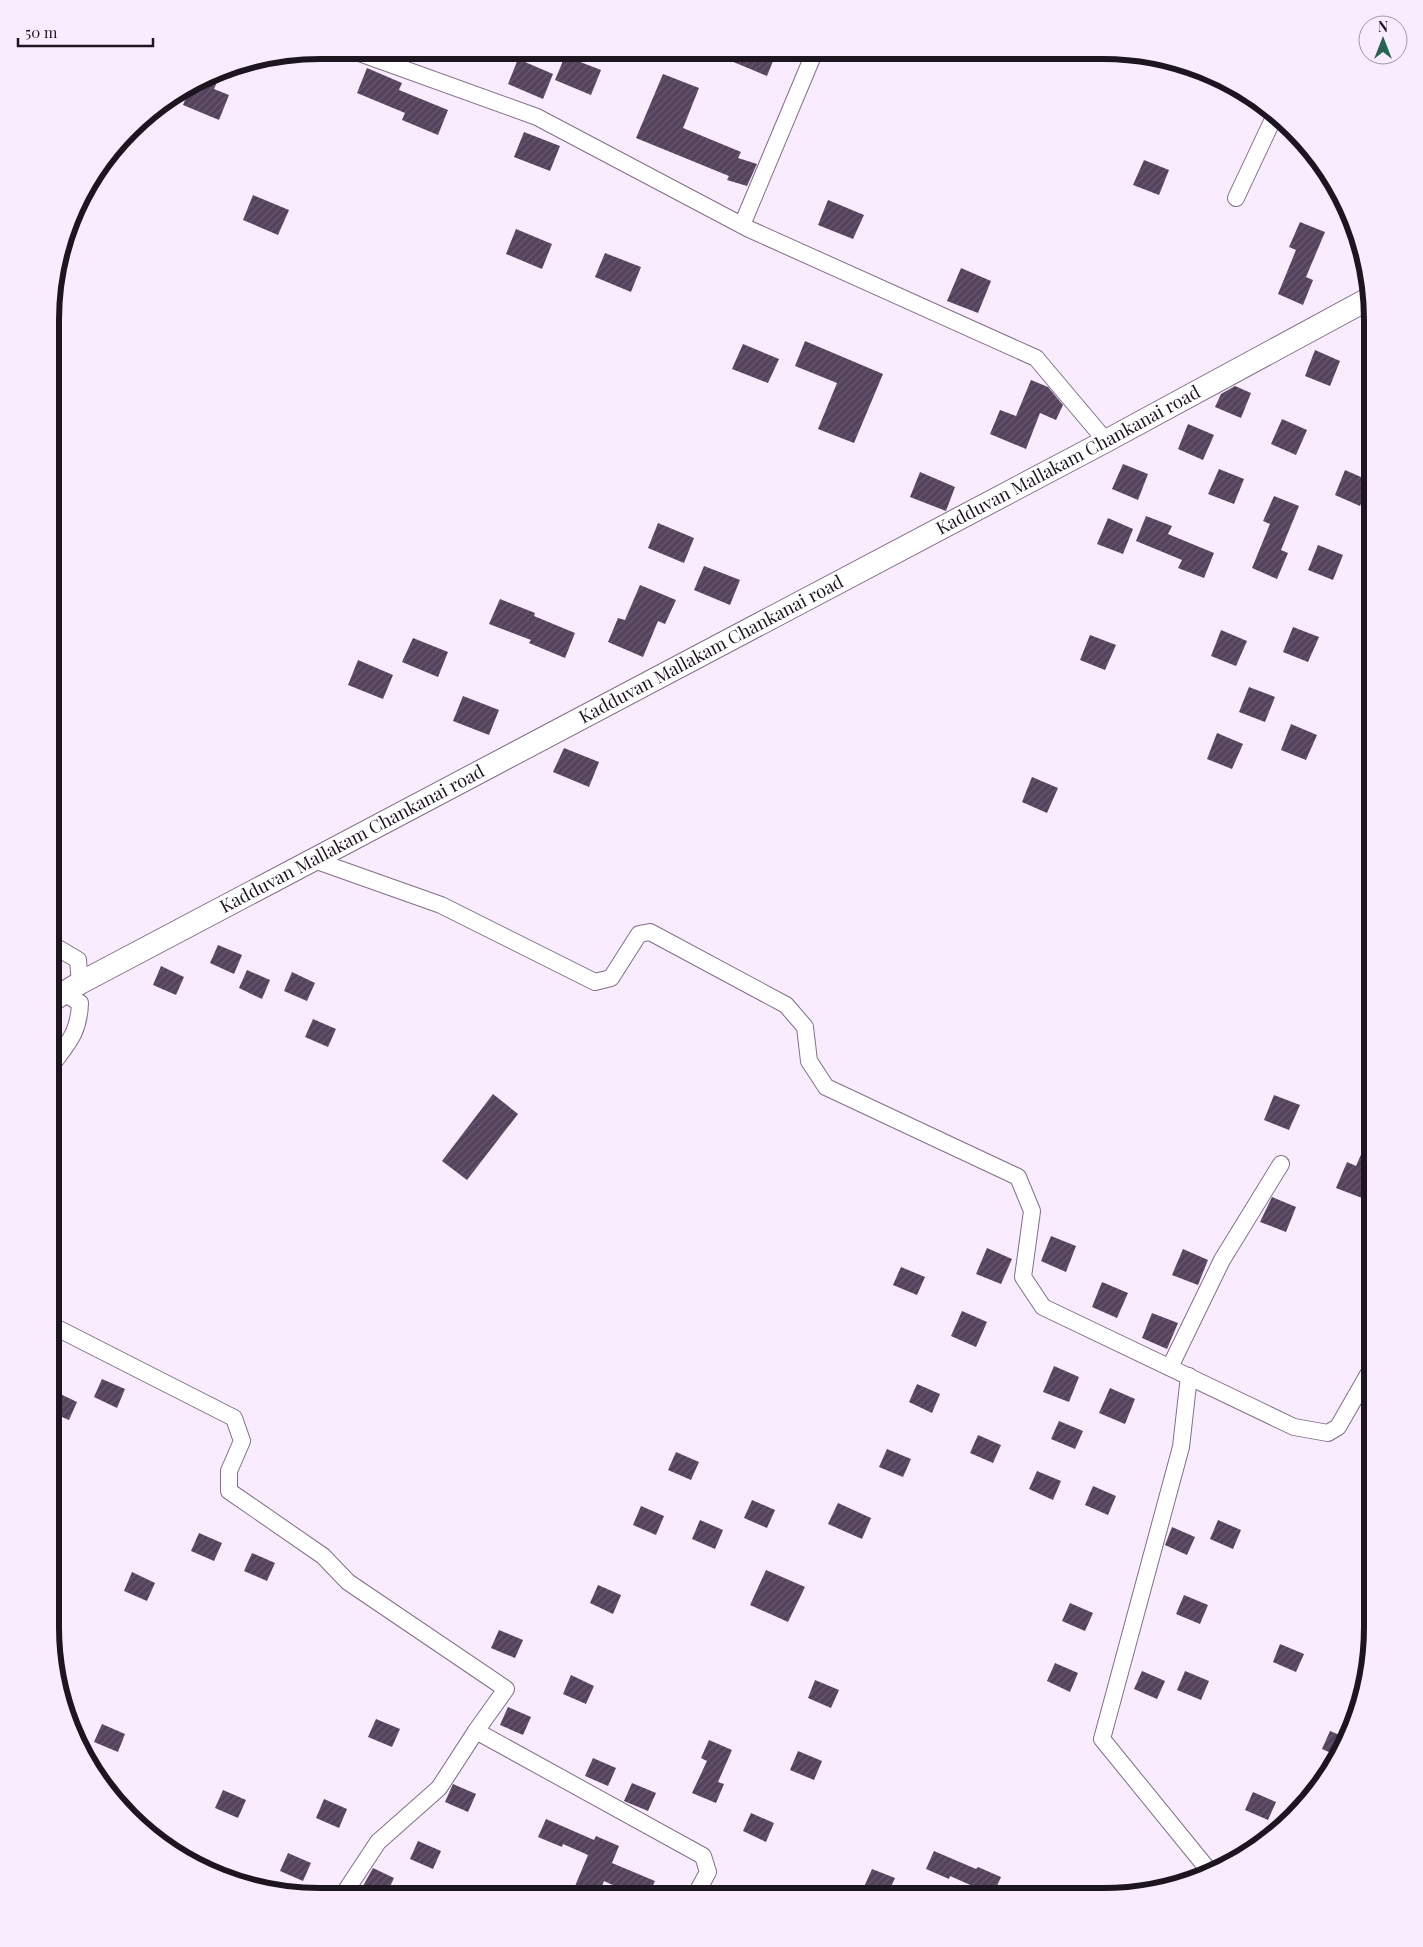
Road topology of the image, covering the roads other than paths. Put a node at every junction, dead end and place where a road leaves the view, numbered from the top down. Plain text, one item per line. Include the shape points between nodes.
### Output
1 (376, 59) edge
2 (812, 59) edge
3 (1273, 122) edge
4 (1236, 198) dead end
5 (742, 225) junction
6 (1364, 301) edge
7 (1106, 441) junction
8 (314, 860) junction
9 (59, 949) edge
10 (65, 993) edge
11 (59, 1055) edge
12 (1281, 1164) dead end
13 (59, 1330) edge
14 (1170, 1367) junction
15 (1189, 1376) junction
16 (1364, 1380) edge
17 (476, 1731) junction
18 (1206, 1867) edge
19 (348, 1888) edge
20 (699, 1888) edge

1 - 5 street via 537,117
2 - 5 street
3 - 4 street
5 - 7 street via 1036,358
6 - 7 main road, Kadduvan Mallakam Chankanai road
7 - 8 main road, Kadduvan Mallakam Chankanai road
8 - 10 main road, Kadduvan Mallakam Chankanai road
8 - 14 street via 441,904 595,982 611,978 639,934 650,932 786,1004 805,1027 809,1061 826,1087 1018,1177 1032,1211 1023,1277 1042,1307
9 - 10 street via 78,960
10 - 11 street via 80,1003 79,1020 73,1036
12 - 14 street via 1222,1260
13 - 17 street via 234,1418 242,1442 229,1471 229,1491 323,1556 348,1582 506,1689
14 - 15 street
15 - 16 street via 1294,1427 1328,1434 1338,1427
15 - 18 street via 1181,1447 1102,1738
17 - 19 street via 439,1788 378,1842
17 - 20 street via 703,1856 708,1872

